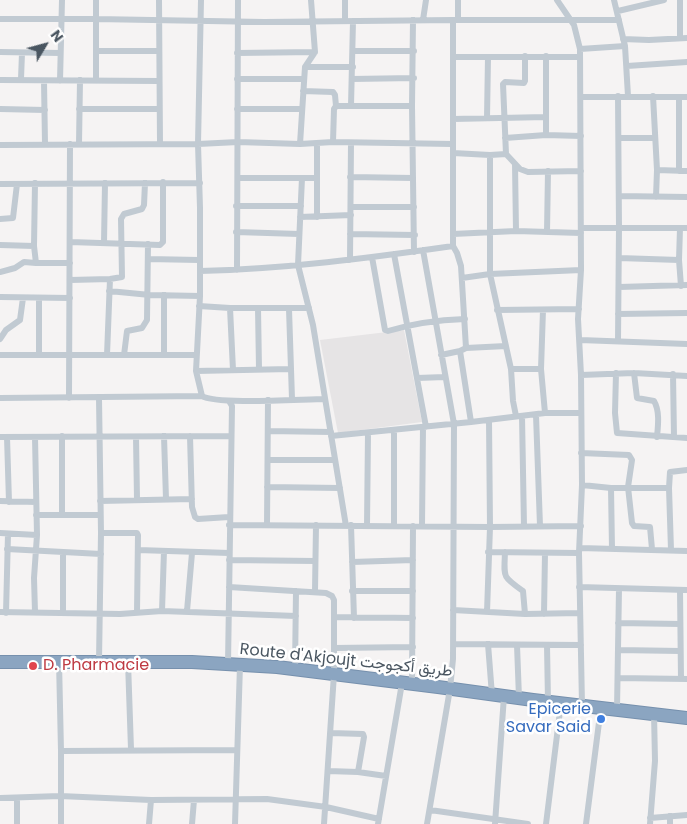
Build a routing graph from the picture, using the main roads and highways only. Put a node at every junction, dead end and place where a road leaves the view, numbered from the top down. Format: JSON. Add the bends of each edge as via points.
{"nodes":[{"id":1,"x":0,"y":662,"type":"edge"},
{"id":2,"x":687,"y":718,"type":"edge"}],
"edges":[{"from":1,"to":2,"type":"highway","name":"Route d'Akjoujt طريق أكجوجت","via":[[234,665],[334,674]]}]}
